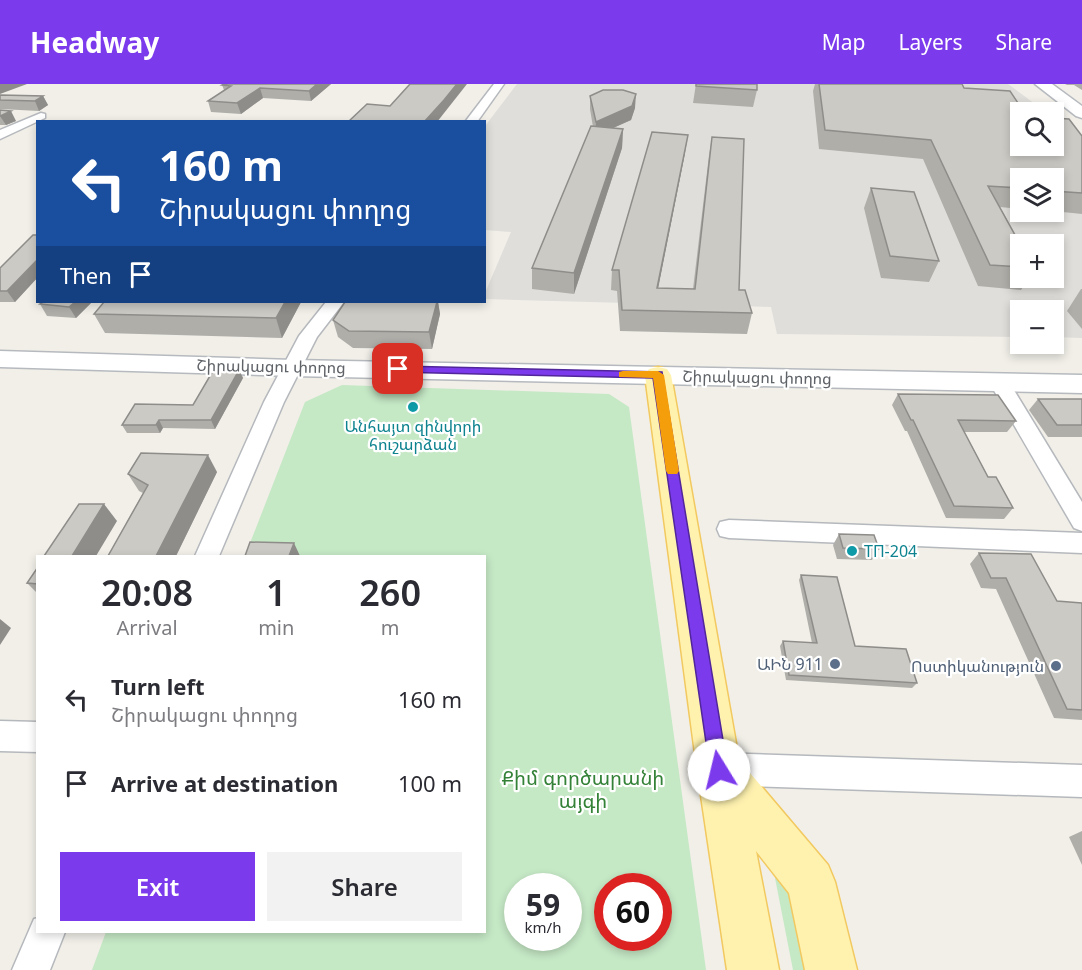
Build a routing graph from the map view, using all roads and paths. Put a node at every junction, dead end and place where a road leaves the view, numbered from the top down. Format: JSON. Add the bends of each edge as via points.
{"nodes":[{"id":1,"x":499,"y":84,"type":"edge"},
{"id":2,"x":1042,"y":84,"type":"edge"},
{"id":3,"x":1082,"y":113,"type":"edge"},
{"id":4,"x":16,"y":114,"type":"dead end"},
{"id":5,"x":472,"y":120,"type":"edge"},
{"id":6,"x":0,"y":135,"type":"edge"},
{"id":7,"x":334,"y":303,"type":"edge"},
{"id":8,"x":0,"y":359,"type":"edge"},
{"id":9,"x":293,"y":368,"type":"junction"},
{"id":10,"x":658,"y":375,"type":"junction"},
{"id":11,"x":999,"y":382,"type":"junction"},
{"id":12,"x":1082,"y":384,"type":"edge"},
{"id":13,"x":1082,"y":522,"type":"edge"},
{"id":14,"x":729,"y":529,"type":"dead end"},
{"id":15,"x":1082,"y":543,"type":"edge"},
{"id":16,"x":207,"y":555,"type":"edge"},
{"id":17,"x":0,"y":736,"type":"edge"},
{"id":18,"x":36,"y":737,"type":"edge"},
{"id":19,"x":719,"y":770,"type":"junction"},
{"id":20,"x":1082,"y":780,"type":"edge"},
{"id":21,"x":47,"y":933,"type":"edge"},
{"id":22,"x":31,"y":970,"type":"edge"},
{"id":23,"x":753,"y":970,"type":"edge"},
{"id":24,"x":831,"y":970,"type":"edge"}],
"edges":[{"from":1,"to":5,"type":"street"},
{"from":2,"to":3,"type":"street"},
{"from":4,"to":6,"type":"street","via":[[41,116]]},
{"from":7,"to":9,"type":"street","via":[[308,336]]},
{"from":8,"to":9,"type":"street","name":"Շիրակացու փողոց"},
{"from":9,"to":10,"type":"street","name":"Շիրակացու փողոց"},
{"from":9,"to":16,"type":"street","via":[[274,402]]},
{"from":10,"to":11,"type":"street","name":"Շիրակացու փողոց"},
{"from":10,"to":19,"type":"main road"},
{"from":11,"to":12,"type":"street","name":"Շիրակացու փողոց"},
{"from":11,"to":13,"type":"street"},
{"from":14,"to":15,"type":"street"},
{"from":17,"to":18,"type":"street"},
{"from":19,"to":20,"type":"street"},
{"from":19,"to":23,"type":"main road"},
{"from":19,"to":24,"type":"main road","via":[[811,882]]},
{"from":21,"to":22,"type":"street"}]}
